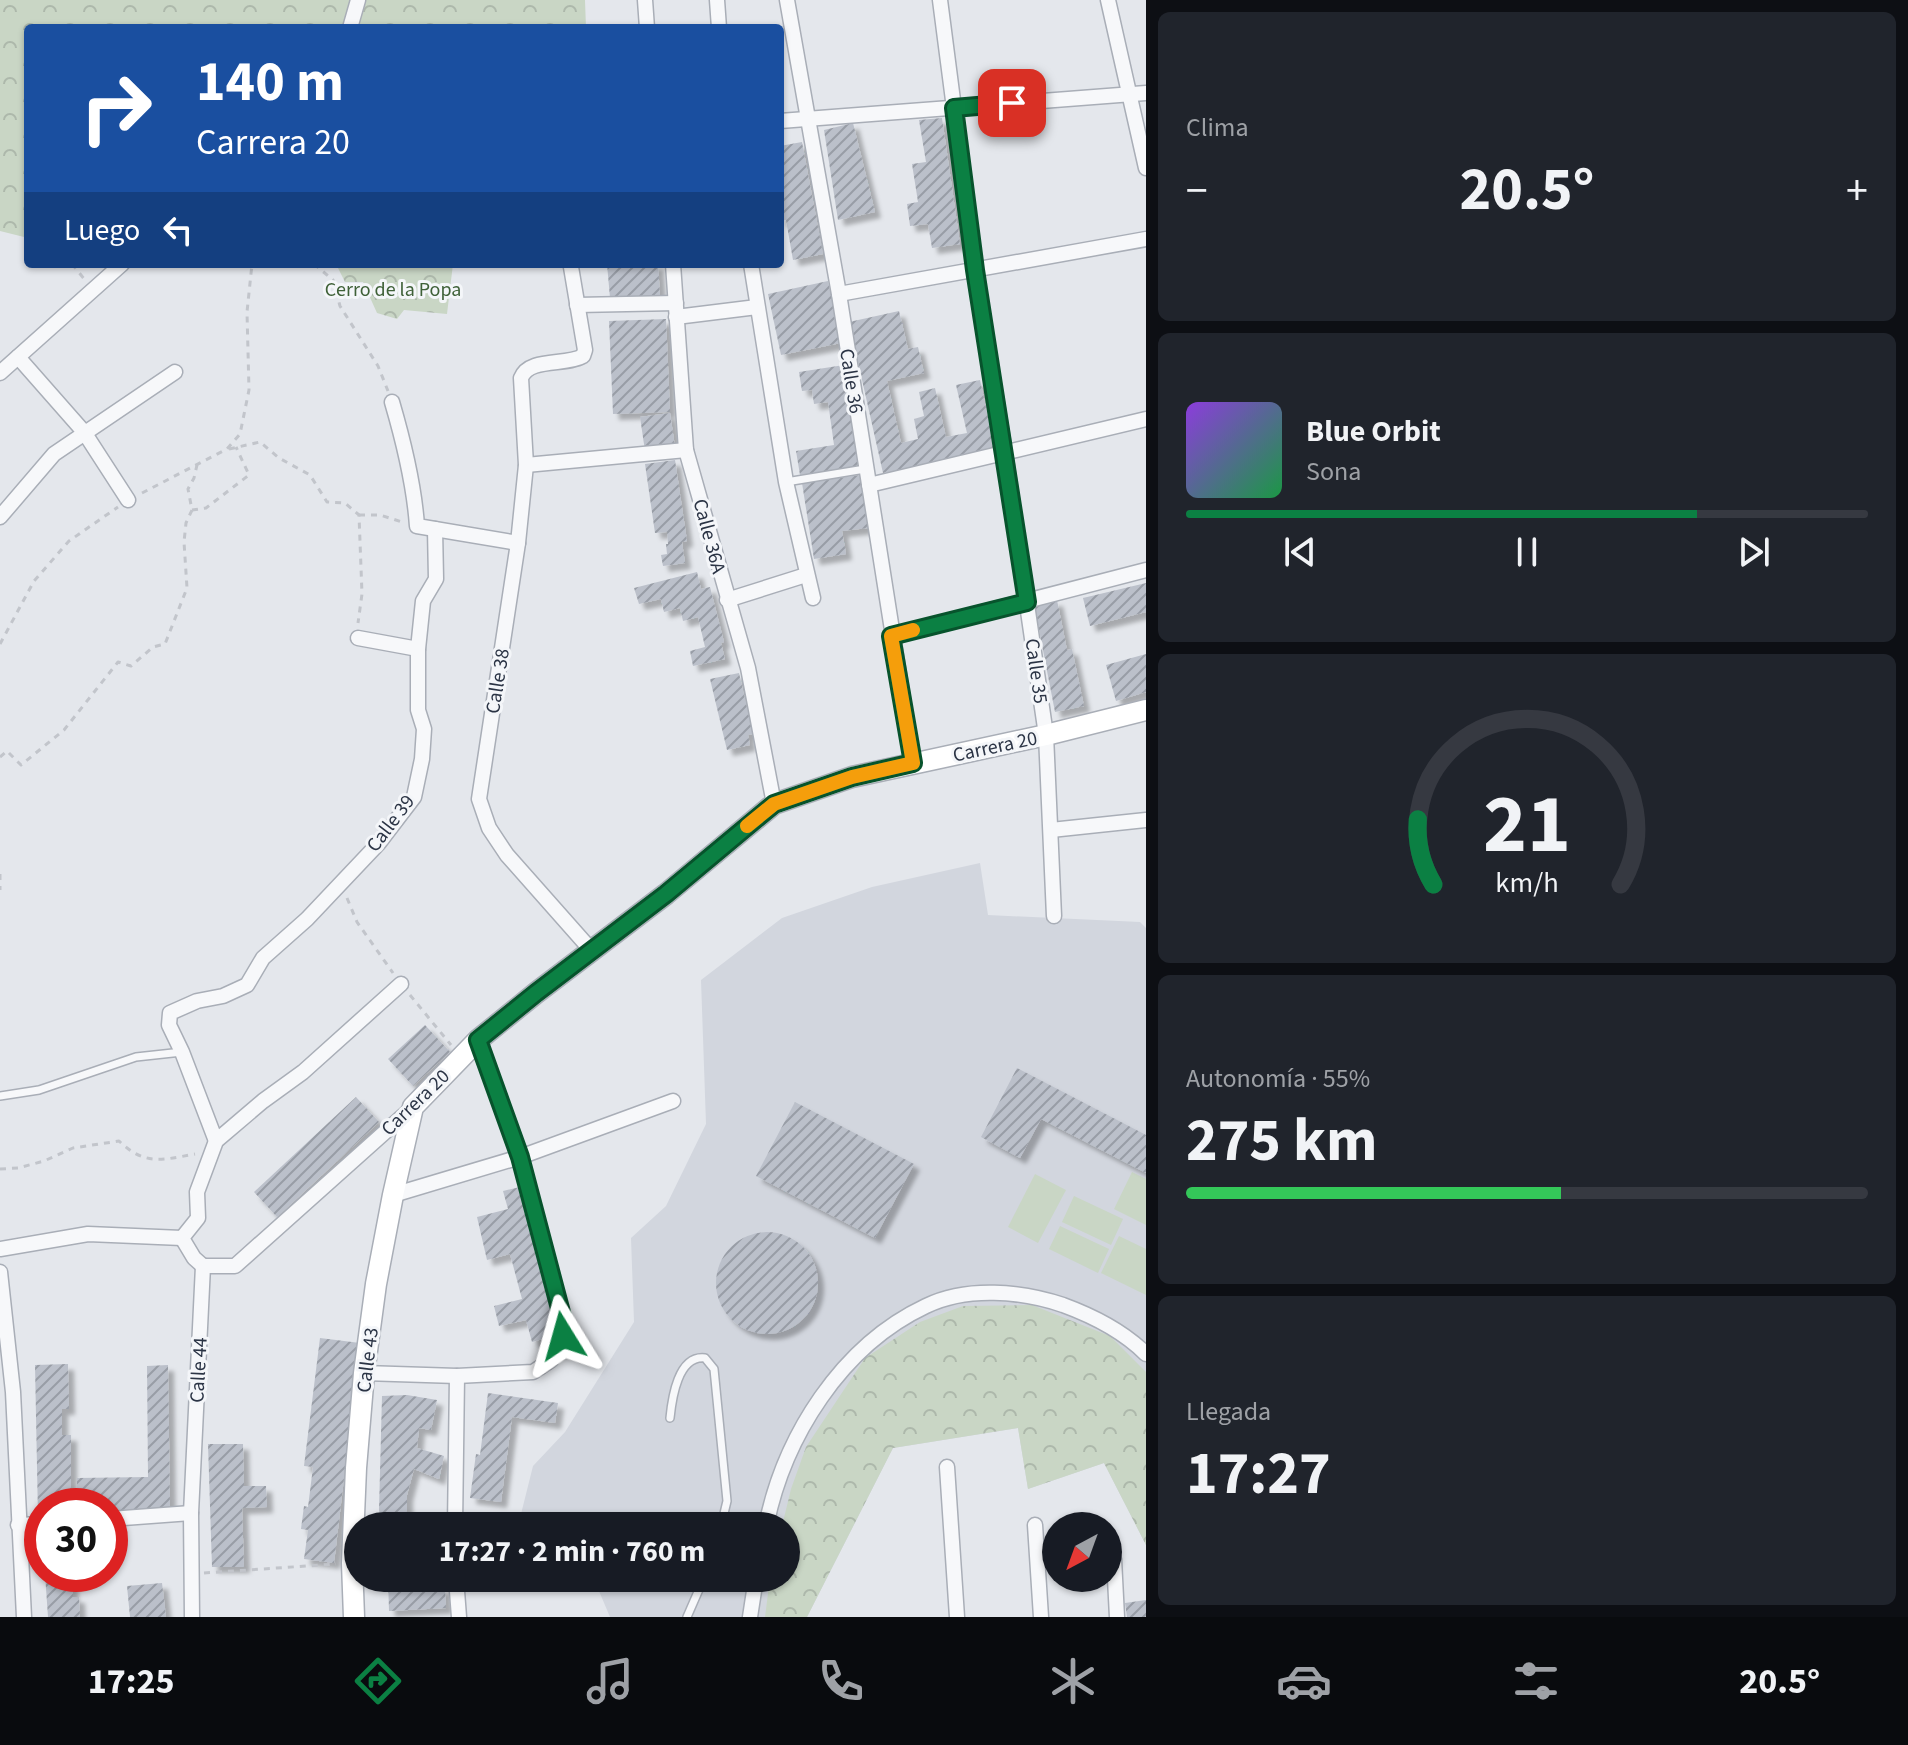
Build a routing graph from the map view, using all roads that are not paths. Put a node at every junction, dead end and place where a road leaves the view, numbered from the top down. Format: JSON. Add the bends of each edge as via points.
{"nodes":[{"id":1,"x":358,"y":0,"type":"edge"},
{"id":2,"x":645,"y":0,"type":"edge"},
{"id":3,"x":717,"y":0,"type":"edge"},
{"id":4,"x":787,"y":0,"type":"edge"},
{"id":5,"x":940,"y":0,"type":"edge"},
{"id":6,"x":1108,"y":0,"type":"edge"},
{"id":7,"x":351,"y":24,"type":"edge"},
{"id":8,"x":647,"y":24,"type":"edge"},
{"id":9,"x":719,"y":24,"type":"edge"},
{"id":10,"x":1146,"y":93,"type":"edge"},
{"id":11,"x":1128,"y":94,"type":"junction"},
{"id":12,"x":954,"y":108,"type":"junction"},
{"id":13,"x":807,"y":119,"type":"junction"},
{"id":14,"x":784,"y":121,"type":"edge"},
{"id":15,"x":1146,"y":168,"type":"edge"},
{"id":16,"x":1146,"y":239,"type":"edge"},
{"id":17,"x":117,"y":268,"type":"edge"},
{"id":18,"x":571,"y":268,"type":"edge"},
{"id":19,"x":673,"y":268,"type":"edge"},
{"id":20,"x":752,"y":268,"type":"edge"},
{"id":21,"x":975,"y":270,"type":"junction"},
{"id":22,"x":839,"y":294,"type":"junction"},
{"id":23,"x":577,"y":305,"type":"junction"},
{"id":24,"x":757,"y":307,"type":"junction"},
{"id":25,"x":676,"y":310,"type":"junction"},
{"id":26,"x":18,"y":357,"type":"junction"},
{"id":27,"x":175,"y":372,"type":"dead end"},
{"id":28,"x":0,"y":373,"type":"edge"},
{"id":29,"x":392,"y":402,"type":"road end"},
{"id":30,"x":1146,"y":419,"type":"edge"},
{"id":31,"x":84,"y":432,"type":"junction"},
{"id":32,"x":686,"y":450,"type":"junction"},
{"id":33,"x":1005,"y":453,"type":"junction"},
{"id":34,"x":526,"y":465,"type":"junction"},
{"id":35,"x":865,"y":469,"type":"junction"},
{"id":36,"x":786,"y":482,"type":"junction"},
{"id":37,"x":869,"y":485,"type":"junction"},
{"id":38,"x":128,"y":500,"type":"road end"},
{"id":39,"x":0,"y":517,"type":"edge"},
{"id":40,"x":435,"y":529,"type":"junction"},
{"id":41,"x":518,"y":543,"type":"junction"},
{"id":42,"x":1146,"y":570,"type":"edge"},
{"id":43,"x":806,"y":575,"type":"junction"},
{"id":44,"x":813,"y":598,"type":"dead end"},
{"id":45,"x":727,"y":600,"type":"junction"},
{"id":46,"x":1027,"y":602,"type":"junction"},
{"id":47,"x":891,"y":636,"type":"junction"},
{"id":48,"x":358,"y":638,"type":"road end"},
{"id":49,"x":418,"y":649,"type":"junction"},
{"id":50,"x":1146,"y":710,"type":"edge"},
{"id":51,"x":1046,"y":735,"type":"junction"},
{"id":52,"x":913,"y":763,"type":"junction"},
{"id":53,"x":774,"y":804,"type":"junction"},
{"id":54,"x":1146,"y":820,"type":"edge"},
{"id":55,"x":1051,"y":830,"type":"junction"},
{"id":56,"x":1054,"y":916,"type":"dead end"},
{"id":57,"x":592,"y":951,"type":"junction"},
{"id":58,"x":401,"y":984,"type":"dead end"},
{"id":59,"x":478,"y":1040,"type":"junction"},
{"id":60,"x":182,"y":1052,"type":"junction"},
{"id":61,"x":0,"y":1096,"type":"edge"},
{"id":62,"x":673,"y":1101,"type":"dead end"},
{"id":63,"x":413,"y":1107,"type":"junction"},
{"id":64,"x":213,"y":1146,"type":"junction"},
{"id":65,"x":520,"y":1157,"type":"junction"},
{"id":66,"x":393,"y":1195,"type":"junction"},
{"id":67,"x":182,"y":1238,"type":"junction"},
{"id":68,"x":0,"y":1249,"type":"edge"},
{"id":69,"x":203,"y":1266,"type":"junction"},
{"id":70,"x":0,"y":1272,"type":"edge"},
{"id":71,"x":1146,"y":1354,"type":"edge"},
{"id":72,"x":364,"y":1373,"type":"junction"},
{"id":73,"x":457,"y":1376,"type":"junction"},
{"id":74,"x":7,"y":1392,"type":"edge"},
{"id":75,"x":670,"y":1418,"type":"dead end"},
{"id":76,"x":947,"y":1467,"type":"dead end"},
{"id":77,"x":455,"y":1512,"type":"edge"},
{"id":78,"x":724,"y":1512,"type":"edge"},
{"id":79,"x":770,"y":1512,"type":"edge"},
{"id":80,"x":191,"y":1513,"type":"junction"},
{"id":81,"x":128,"y":1518,"type":"edge"},
{"id":82,"x":18,"y":1525,"type":"junction"},
{"id":83,"x":24,"y":1525,"type":"edge"},
{"id":84,"x":1035,"y":1525,"type":"dead end"},
{"id":85,"x":457,"y":1592,"type":"edge"},
{"id":86,"x":698,"y":1592,"type":"edge"},
{"id":87,"x":754,"y":1592,"type":"edge"},
{"id":88,"x":1116,"y":1592,"type":"edge"},
{"id":89,"x":24,"y":1617,"type":"edge"},
{"id":90,"x":192,"y":1617,"type":"edge"},
{"id":91,"x":354,"y":1617,"type":"edge"},
{"id":92,"x":459,"y":1617,"type":"edge"},
{"id":93,"x":687,"y":1617,"type":"edge"},
{"id":94,"x":750,"y":1617,"type":"edge"},
{"id":95,"x":957,"y":1617,"type":"edge"},
{"id":96,"x":1041,"y":1617,"type":"edge"},
{"id":97,"x":1117,"y":1617,"type":"edge"}],
"edges":[{"from":1,"to":7,"type":"street"},
{"from":2,"to":8,"type":"street"},
{"from":3,"to":9,"type":"street"},
{"from":4,"to":13,"type":"street","name":"Calle 36"},
{"from":5,"to":12,"type":"street","name":"Calle 35"},
{"from":6,"to":11,"type":"street"},
{"from":10,"to":11,"type":"street"},
{"from":11,"to":12,"type":"street"},
{"from":11,"to":15,"type":"street"},
{"from":12,"to":13,"type":"street"},
{"from":12,"to":21,"type":"street","name":"Calle 35"},
{"from":13,"to":14,"type":"street"},
{"from":13,"to":22,"type":"street","name":"Calle 36"},
{"from":16,"to":21,"type":"street"},
{"from":17,"to":26,"type":"street"},
{"from":18,"to":23,"type":"street"},
{"from":19,"to":25,"type":"street","name":"Calle 36A"},
{"from":20,"to":24,"type":"street"},
{"from":21,"to":22,"type":"street"},
{"from":21,"to":33,"type":"street","name":"Calle 35"},
{"from":22,"to":35,"type":"street","name":"Calle 36"},
{"from":23,"to":25,"type":"street"},
{"from":23,"to":34,"type":"street","name":"Calle 38","via":[[583,356],[523,372]]},
{"from":24,"to":25,"type":"street"},
{"from":24,"to":36,"type":"street"},
{"from":25,"to":32,"type":"street","name":"Calle 36A"},
{"from":26,"to":28,"type":"street"},
{"from":26,"to":31,"type":"street"},
{"from":27,"to":31,"type":"street"},
{"from":29,"to":40,"type":"street","via":[[417,526]]},
{"from":30,"to":33,"type":"street"},
{"from":31,"to":38,"type":"street"},
{"from":31,"to":39,"type":"street","via":[[54,454]]},
{"from":32,"to":34,"type":"street"},
{"from":32,"to":45,"type":"street","name":"Calle 36A"},
{"from":33,"to":37,"type":"street"},
{"from":33,"to":46,"type":"street","name":"Calle 35"},
{"from":34,"to":41,"type":"street","name":"Calle 38"},
{"from":35,"to":36,"type":"lane"},
{"from":35,"to":37,"type":"street","name":"Calle 36"},
{"from":36,"to":43,"type":"street"},
{"from":37,"to":47,"type":"street","name":"Calle 36"},
{"from":40,"to":41,"type":"street"},
{"from":40,"to":49,"type":"street","via":[[436,579],[423,601]]},
{"from":41,"to":57,"type":"street","name":"Calle 38","via":[[479,799],[489,828],[507,855]]},
{"from":42,"to":46,"type":"street"},
{"from":43,"to":44,"type":"street"},
{"from":43,"to":45,"type":"street"},
{"from":45,"to":53,"type":"street","name":"Calle 36A","via":[[748,668]]},
{"from":46,"to":47,"type":"street"},
{"from":46,"to":51,"type":"street","name":"Calle 35"},
{"from":47,"to":52,"type":"street","name":"Calle 36"},
{"from":48,"to":49,"type":"street"},
{"from":49,"to":60,"type":"street","name":"Calle 39","via":[[418,710],[424,729],[414,797],[378,844],[263,958],[247,985],[170,1013],[169,1025]]},
{"from":50,"to":51,"type":"street","name":"Carrera 20"},
{"from":51,"to":52,"type":"street","name":"Carrera 20"},
{"from":51,"to":55,"type":"street","name":"Calle 35"},
{"from":52,"to":53,"type":"street","name":"Carrera 20"},
{"from":53,"to":57,"type":"street","name":"Carrera 20"},
{"from":54,"to":55,"type":"street"},
{"from":55,"to":56,"type":"street","name":"Calle 35"},
{"from":57,"to":59,"type":"street","name":"Carrera 20"},
{"from":58,"to":64,"type":"street"},
{"from":59,"to":63,"type":"street","name":"Carrera 20"},
{"from":59,"to":65,"type":"street"},
{"from":60,"to":61,"type":"lane","via":[[136,1057],[39,1090]]},
{"from":60,"to":64,"type":"street","name":"Calle 39"},
{"from":62,"to":65,"type":"street"},
{"from":63,"to":66,"type":"street","name":"Calle 43"},
{"from":63,"to":69,"type":"street","name":"Carrera 20","via":[[235,1266]]},
{"from":64,"to":67,"type":"street","via":[[197,1192],[198,1218]]},
{"from":65,"to":66,"type":"street"},
{"from":65,"to":73,"type":"street","via":[[563,1336],[551,1360],[533,1372]]},
{"from":66,"to":72,"type":"street","name":"Calle 43"},
{"from":67,"to":68,"type":"street","via":[[88,1234]]},
{"from":67,"to":69,"type":"street"},
{"from":69,"to":80,"type":"street","name":"Calle 44"},
{"from":70,"to":74,"type":"street"},
{"from":71,"to":79,"type":"street","via":[[1086,1313],[1046,1300],[996,1292],[928,1305],[896,1323],[828,1388],[792,1446]]},
{"from":72,"to":73,"type":"street"},
{"from":72,"to":91,"type":"street","name":"Calle 43","via":[[352,1563]]},
{"from":73,"to":77,"type":"street"},
{"from":74,"to":82,"type":"street"},
{"from":75,"to":78,"type":"lane","via":[[677,1380],[690,1361],[705,1358],[714,1369]]},
{"from":76,"to":95,"type":"street"},
{"from":80,"to":81,"type":"street"},
{"from":80,"to":90,"type":"street","name":"Calle 44"},
{"from":82,"to":83,"type":"street"},
{"from":82,"to":89,"type":"street"},
{"from":84,"to":96,"type":"street"},
{"from":85,"to":92,"type":"street"},
{"from":86,"to":93,"type":"lane"},
{"from":87,"to":94,"type":"street"},
{"from":88,"to":97,"type":"street"}]}
